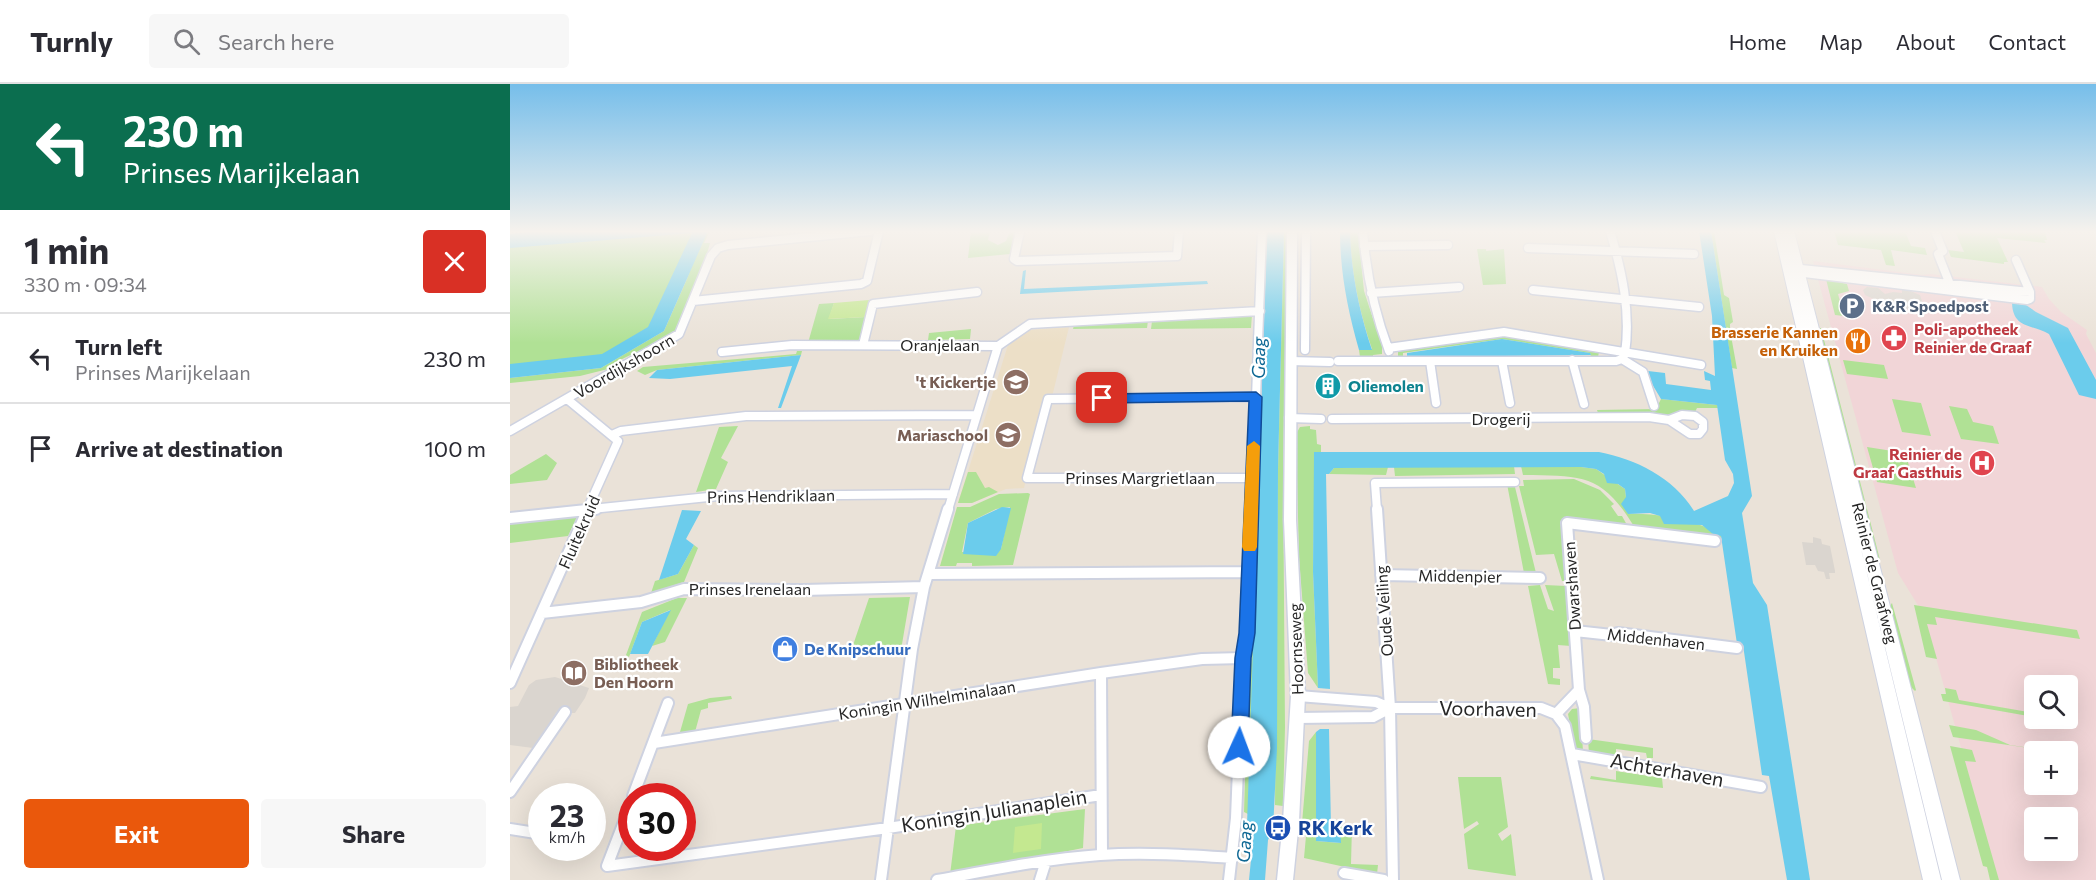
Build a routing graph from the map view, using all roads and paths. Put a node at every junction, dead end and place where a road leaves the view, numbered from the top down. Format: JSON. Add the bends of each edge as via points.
{"nodes":[{"id":1,"x":706,"y":268,"type":"edge"},
{"id":2,"x":870,"y":268,"type":"edge"},
{"id":3,"x":1261,"y":268,"type":"edge"},
{"id":4,"x":1291,"y":268,"type":"edge"},
{"id":5,"x":1306,"y":268,"type":"edge"},
{"id":6,"x":1367,"y":268,"type":"edge"},
{"id":7,"x":1619,"y":268,"type":"edge"},
{"id":8,"x":1943,"y":268,"type":"edge"},
{"id":9,"x":2020,"y":268,"type":"edge"},
{"id":10,"x":1795,"y":270,"type":"junction"},
{"id":11,"x":1459,"y":288,"type":"dead end"},
{"id":12,"x":1951,"y":288,"type":"junction"},
{"id":13,"x":1533,"y":290,"type":"dead end"},
{"id":14,"x":977,"y":292,"type":"dead end"},
{"id":15,"x":1371,"y":293,"type":"junction"},
{"id":16,"x":1625,"y":299,"type":"junction"},
{"id":17,"x":1291,"y":300,"type":"junction"},
{"id":18,"x":1306,"y":300,"type":"junction"},
{"id":19,"x":693,"y":301,"type":"junction"},
{"id":20,"x":1699,"y":307,"type":"dead end"},
{"id":21,"x":1260,"y":311,"type":"junction"},
{"id":22,"x":863,"y":345,"type":"junction"},
{"id":23,"x":998,"y":346,"type":"junction"},
{"id":24,"x":1388,"y":348,"type":"junction"},
{"id":25,"x":1305,"y":350,"type":"dead end"},
{"id":26,"x":722,"y":352,"type":"dead end"},
{"id":27,"x":1623,"y":357,"type":"junction"},
{"id":28,"x":1572,"y":360,"type":"junction"},
{"id":29,"x":1290,"y":361,"type":"junction"},
{"id":30,"x":1502,"y":361,"type":"junction"},
{"id":31,"x":1391,"y":362,"type":"junction"},
{"id":32,"x":1430,"y":362,"type":"junction"},
{"id":33,"x":1701,"y":365,"type":"dead end"},
{"id":34,"x":1256,"y":397,"type":"junction"},
{"id":35,"x":567,"y":399,"type":"junction"},
{"id":36,"x":1510,"y":403,"type":"dead end"},
{"id":37,"x":1436,"y":404,"type":"dead end"},
{"id":38,"x":1584,"y":404,"type":"dead end"},
{"id":39,"x":1654,"y":406,"type":"dead end"},
{"id":40,"x":975,"y":415,"type":"junction"},
{"id":41,"x":1289,"y":418,"type":"junction"},
{"id":42,"x":1321,"y":419,"type":"dead end"},
{"id":43,"x":1332,"y":419,"type":"dead end"},
{"id":44,"x":1669,"y":420,"type":"dead end"},
{"id":45,"x":510,"y":431,"type":"edge"},
{"id":46,"x":612,"y":435,"type":"junction"},
{"id":47,"x":1252,"y":477,"type":"junction"},
{"id":48,"x":1515,"y":482,"type":"dead end"},
{"id":49,"x":953,"y":494,"type":"junction"},
{"id":50,"x":590,"y":509,"type":"junction"},
{"id":51,"x":510,"y":518,"type":"edge"},
{"id":52,"x":1715,"y":541,"type":"dead end"},
{"id":53,"x":1249,"y":572,"type":"junction"},
{"id":54,"x":928,"y":574,"type":"junction"},
{"id":55,"x":1381,"y":575,"type":"junction"},
{"id":56,"x":1540,"y":578,"type":"dead end"},
{"id":57,"x":924,"y":587,"type":"junction"},
{"id":58,"x":542,"y":613,"type":"junction"},
{"id":59,"x":1575,"y":630,"type":"junction"},
{"id":60,"x":1737,"y":648,"type":"dead end"},
{"id":61,"x":1243,"y":658,"type":"junction"},
{"id":62,"x":1101,"y":673,"type":"junction"},
{"id":63,"x":510,"y":683,"type":"edge"},
{"id":64,"x":1579,"y":690,"type":"junction"},
{"id":65,"x":1298,"y":696,"type":"junction"},
{"id":66,"x":668,"y":703,"type":"dead end"},
{"id":67,"x":906,"y":704,"type":"junction"},
{"id":68,"x":1390,"y":708,"type":"junction"},
{"id":69,"x":565,"y":712,"type":"dead end"},
{"id":70,"x":1556,"y":714,"type":"junction"},
{"id":71,"x":1297,"y":718,"type":"junction"},
{"id":72,"x":1586,"y":738,"type":"dead end"},
{"id":73,"x":654,"y":743,"type":"junction"},
{"id":74,"x":1572,"y":754,"type":"junction"},
{"id":75,"x":638,"y":783,"type":"edge"},
{"id":76,"x":1761,"y":787,"type":"dead end"},
{"id":77,"x":510,"y":792,"type":"edge"},
{"id":78,"x":1101,"y":795,"type":"junction"},
{"id":79,"x":888,"y":828,"type":"junction"},
{"id":80,"x":510,"y":829,"type":"edge"},
{"id":81,"x":528,"y":832,"type":"edge"},
{"id":82,"x":618,"y":837,"type":"edge"},
{"id":83,"x":696,"y":854,"type":"edge"},
{"id":84,"x":1102,"y":855,"type":"junction"},
{"id":85,"x":1233,"y":858,"type":"junction"},
{"id":86,"x":644,"y":861,"type":"edge"},
{"id":87,"x":1046,"y":861,"type":"junction"},
{"id":88,"x":1344,"y":873,"type":"dead end"},
{"id":89,"x":881,"y":880,"type":"edge"},
{"id":90,"x":937,"y":880,"type":"edge"},
{"id":91,"x":1040,"y":880,"type":"edge"},
{"id":92,"x":1229,"y":880,"type":"edge"},
{"id":93,"x":1285,"y":880,"type":"edge"},
{"id":94,"x":1384,"y":880,"type":"edge"},
{"id":95,"x":1393,"y":880,"type":"edge"},
{"id":96,"x":1598,"y":880,"type":"edge"},
{"id":97,"x":1932,"y":880,"type":"edge"},
{"id":98,"x":1951,"y":880,"type":"edge"}],
"edges":[{"from":1,"to":19,"type":"street","name":"Voordijkshoorn"},
{"from":2,"to":19,"type":"street","via":[[867,281],[861,284]]},
{"from":3,"to":21,"type":"street"},
{"from":4,"to":17,"type":"street","name":"Hoornseweg"},
{"from":5,"to":18,"type":"street"},
{"from":6,"to":15,"type":"street"},
{"from":7,"to":16,"type":"street"},
{"from":8,"to":12,"type":"street"},
{"from":9,"to":12,"type":"street","via":[[2030,299]]},
{"from":10,"to":12,"type":"street"},
{"from":10,"to":97,"type":"main road","name":"Reinier de Graafweg"},
{"from":10,"to":98,"type":"main road","name":"Reinier de Graafweg"},
{"from":11,"to":15,"type":"street"},
{"from":13,"to":16,"type":"street"},
{"from":14,"to":22,"type":"street","via":[[873,304]]},
{"from":15,"to":24,"type":"street"},
{"from":16,"to":20,"type":"street"},
{"from":16,"to":27,"type":"street","via":[[1627,343]]},
{"from":17,"to":18,"type":"street"},
{"from":17,"to":29,"type":"street","name":"Hoornseweg"},
{"from":18,"to":25,"type":"street"},
{"from":19,"to":35,"type":"street","name":"Voordijkshoorn","via":[[679,334]]},
{"from":21,"to":23,"type":"street","name":"Oranjelaan","via":[[1030,324]]},
{"from":21,"to":34,"type":"street"},
{"from":22,"to":23,"type":"street","name":"Oranjelaan"},
{"from":22,"to":26,"type":"street","name":"Oranjelaan","via":[[792,345]]},
{"from":23,"to":40,"type":"street"},
{"from":24,"to":27,"type":"street","via":[[1504,332]]},
{"from":24,"to":31,"type":"street"},
{"from":27,"to":28,"type":"street"},
{"from":27,"to":33,"type":"street"},
{"from":27,"to":39,"type":"street","via":[[1643,372]]},
{"from":28,"to":30,"type":"street"},
{"from":28,"to":38,"type":"street"},
{"from":29,"to":31,"type":"street"},
{"from":29,"to":41,"type":"street","name":"Hoornseweg"},
{"from":30,"to":32,"type":"street"},
{"from":30,"to":36,"type":"street"},
{"from":31,"to":32,"type":"street"},
{"from":32,"to":37,"type":"street"},
{"from":34,"to":47,"type":"street"},
{"from":34,"to":47,"type":"street","name":"Prinses Margrietlaan","via":[[1048,399],[1027,478]]},
{"from":35,"to":45,"type":"street","name":"Voordijkshoorn"},
{"from":35,"to":46,"type":"street"},
{"from":40,"to":46,"type":"street","via":[[746,416]]},
{"from":40,"to":49,"type":"street"},
{"from":41,"to":42,"type":"street"},
{"from":41,"to":65,"type":"street","name":"Hoornseweg"},
{"from":43,"to":44,"type":"street","name":"Drogerij"},
{"from":46,"to":50,"type":"street","name":"Fluitekruid","via":[[618,441]]},
{"from":47,"to":53,"type":"street"},
{"from":48,"to":55,"type":"street","name":"Oude Veiling","via":[[1375,483]]},
{"from":49,"to":50,"type":"street","name":"Prins Hendriklaan","via":[[718,496]]},
{"from":49,"to":54,"type":"street"},
{"from":50,"to":51,"type":"street","name":"Prins Hendriklaan"},
{"from":50,"to":58,"type":"street","name":"Fluitekruid"},
{"from":52,"to":59,"type":"street","name":"Dwarshaven","via":[[1567,523]]},
{"from":53,"to":54,"type":"street"},
{"from":53,"to":61,"type":"street"},
{"from":54,"to":57,"type":"street"},
{"from":55,"to":56,"type":"street","name":"Middenpier"},
{"from":55,"to":68,"type":"street","name":"Oude Veiling"},
{"from":57,"to":58,"type":"street","name":"Prinses Irenelaan","via":[[684,589],[641,602]]},
{"from":57,"to":67,"type":"street"},
{"from":58,"to":63,"type":"street","name":"Fluitekruid"},
{"from":59,"to":60,"type":"street","name":"Middenhaven"},
{"from":59,"to":64,"type":"street","name":"Dwarshaven"},
{"from":61,"to":62,"type":"street","name":"Koningin Wilhelminalaan","via":[[1202,659]]},
{"from":61,"to":85,"type":"street"},
{"from":62,"to":67,"type":"street","name":"Koningin Wilhelminalaan"},
{"from":62,"to":78,"type":"street"},
{"from":64,"to":70,"type":"street"},
{"from":64,"to":72,"type":"street","name":"Dwarshaven"},
{"from":65,"to":68,"type":"street","name":"Voorhaven","via":[[1376,702]]},
{"from":65,"to":71,"type":"street","name":"Hoornseweg"},
{"from":66,"to":73,"type":"street"},
{"from":67,"to":73,"type":"street","name":"Koningin Wilhelminalaan"},
{"from":67,"to":79,"type":"street"},
{"from":68,"to":70,"type":"street","name":"Voorhaven","via":[[1541,708]]},
{"from":68,"to":71,"type":"street","name":"Voorhaven","via":[[1373,717]]},
{"from":68,"to":95,"type":"street","name":"Oude Veiling"},
{"from":69,"to":77,"type":"street"},
{"from":70,"to":74,"type":"street","name":"Voorhaven","via":[[1565,726]]},
{"from":71,"to":93,"type":"street","name":"Hoornseweg"},
{"from":73,"to":75,"type":"street"},
{"from":74,"to":76,"type":"street","name":"Achterhaven"},
{"from":74,"to":96,"type":"street","name":"Voorhaven"},
{"from":78,"to":79,"type":"street","name":"Koningin Julianaplein"},
{"from":78,"to":84,"type":"street"},
{"from":79,"to":83,"type":"street","name":"Koningin Julianaplein"},
{"from":79,"to":89,"type":"street"},
{"from":80,"to":81,"type":"street"},
{"from":82,"to":86,"type":"street","name":"Koningin Julianaplein","via":[[607,866]]},
{"from":84,"to":85,"type":"street"},
{"from":84,"to":87,"type":"street"},
{"from":85,"to":92,"type":"street"},
{"from":87,"to":90,"type":"street"},
{"from":87,"to":91,"type":"street"},
{"from":88,"to":94,"type":"street"}]}
